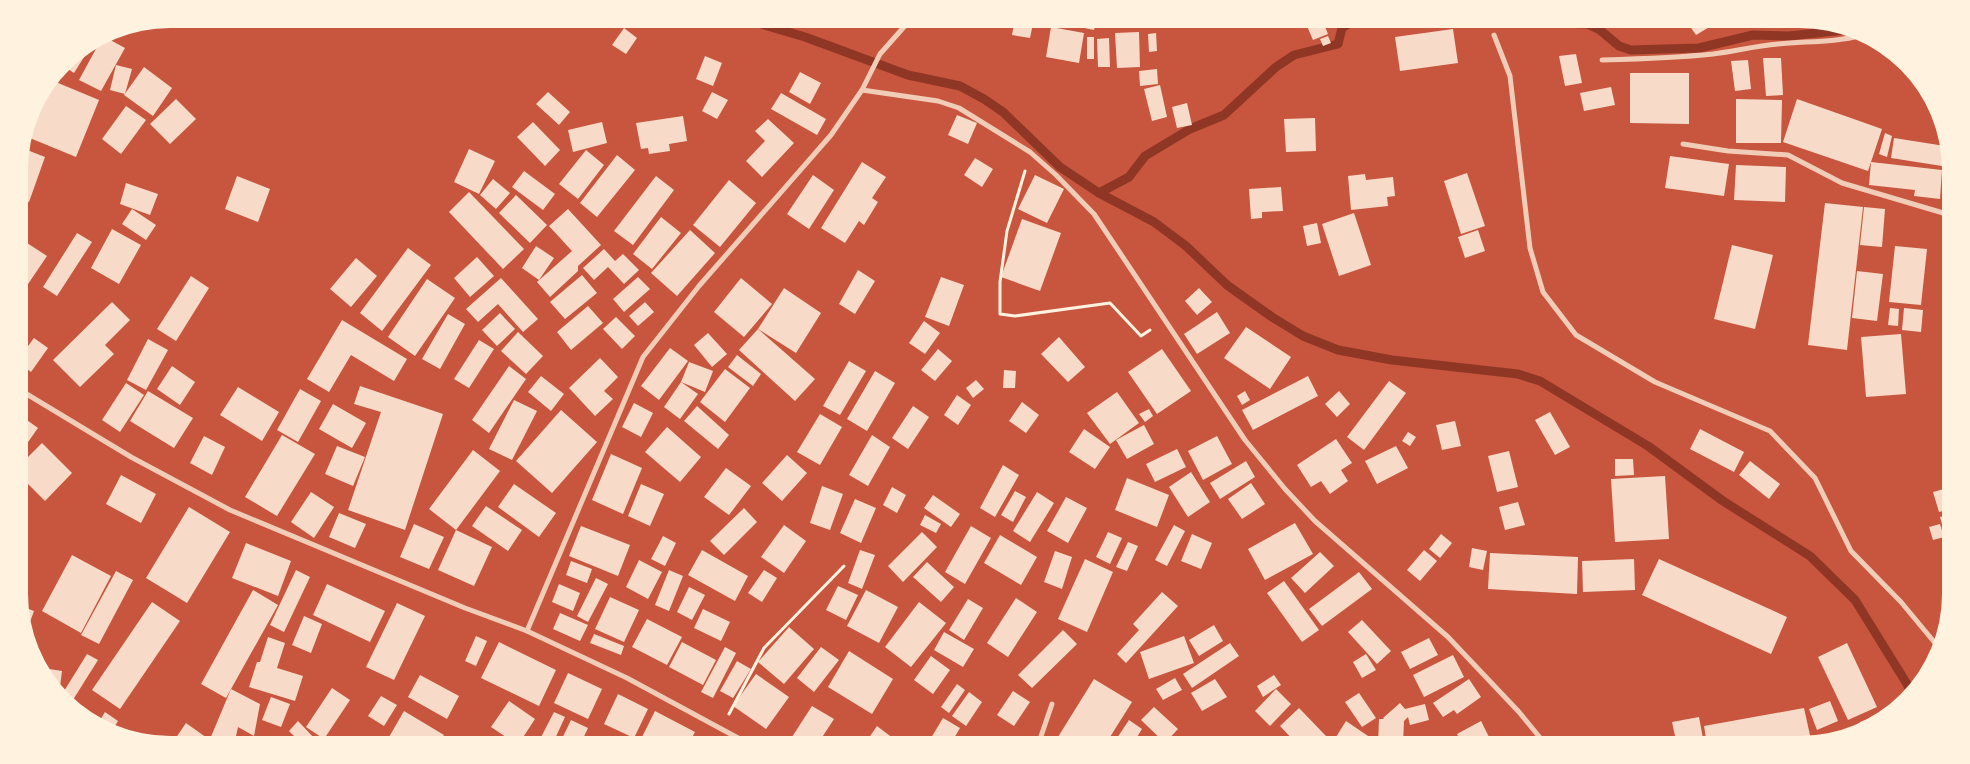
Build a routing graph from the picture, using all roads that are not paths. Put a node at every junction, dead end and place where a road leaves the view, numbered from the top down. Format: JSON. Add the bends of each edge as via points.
{"nodes":[{"id":1,"x":904,"y":27,"type":"edge"},
{"id":2,"x":1494,"y":35,"type":"dead end"},
{"id":3,"x":1853,"y":38,"type":"edge"},
{"id":4,"x":1602,"y":60,"type":"dead end"},
{"id":5,"x":862,"y":90,"type":"junction"},
{"id":6,"x":1683,"y":144,"type":"dead end"},
{"id":7,"x":1942,"y":213,"type":"edge"},
{"id":8,"x":27,"y":395,"type":"edge"},
{"id":9,"x":527,"y":631,"type":"junction"},
{"id":10,"x":1934,"y":642,"type":"edge"},
{"id":11,"x":1052,"y":704,"type":"dead end"},
{"id":12,"x":733,"y":736,"type":"edge"},
{"id":13,"x":1041,"y":736,"type":"edge"},
{"id":14,"x":1539,"y":736,"type":"edge"}],
"edges":[{"from":1,"to":5,"type":"street","via":[[880,54]]},
{"from":2,"to":10,"type":"street","via":[[1510,76],[1530,248],[1543,292],[1576,335],[1655,382],[1770,431],[1815,478],[1851,551]]},
{"from":3,"to":4,"type":"street","via":[[1713,54]]},
{"from":5,"to":9,"type":"street","via":[[831,135],[699,286],[643,357]]},
{"from":5,"to":14,"type":"street","via":[[938,101],[959,108],[1030,152],[1056,175],[1094,214],[1245,440],[1285,489],[1315,521],[1448,636]]},
{"from":6,"to":7,"type":"street","via":[[1788,155],[1842,183]]},
{"from":8,"to":9,"type":"street","via":[[130,457],[230,510],[438,598]]},
{"from":9,"to":12,"type":"street","via":[[627,678]]},
{"from":11,"to":13,"type":"street"}]}
